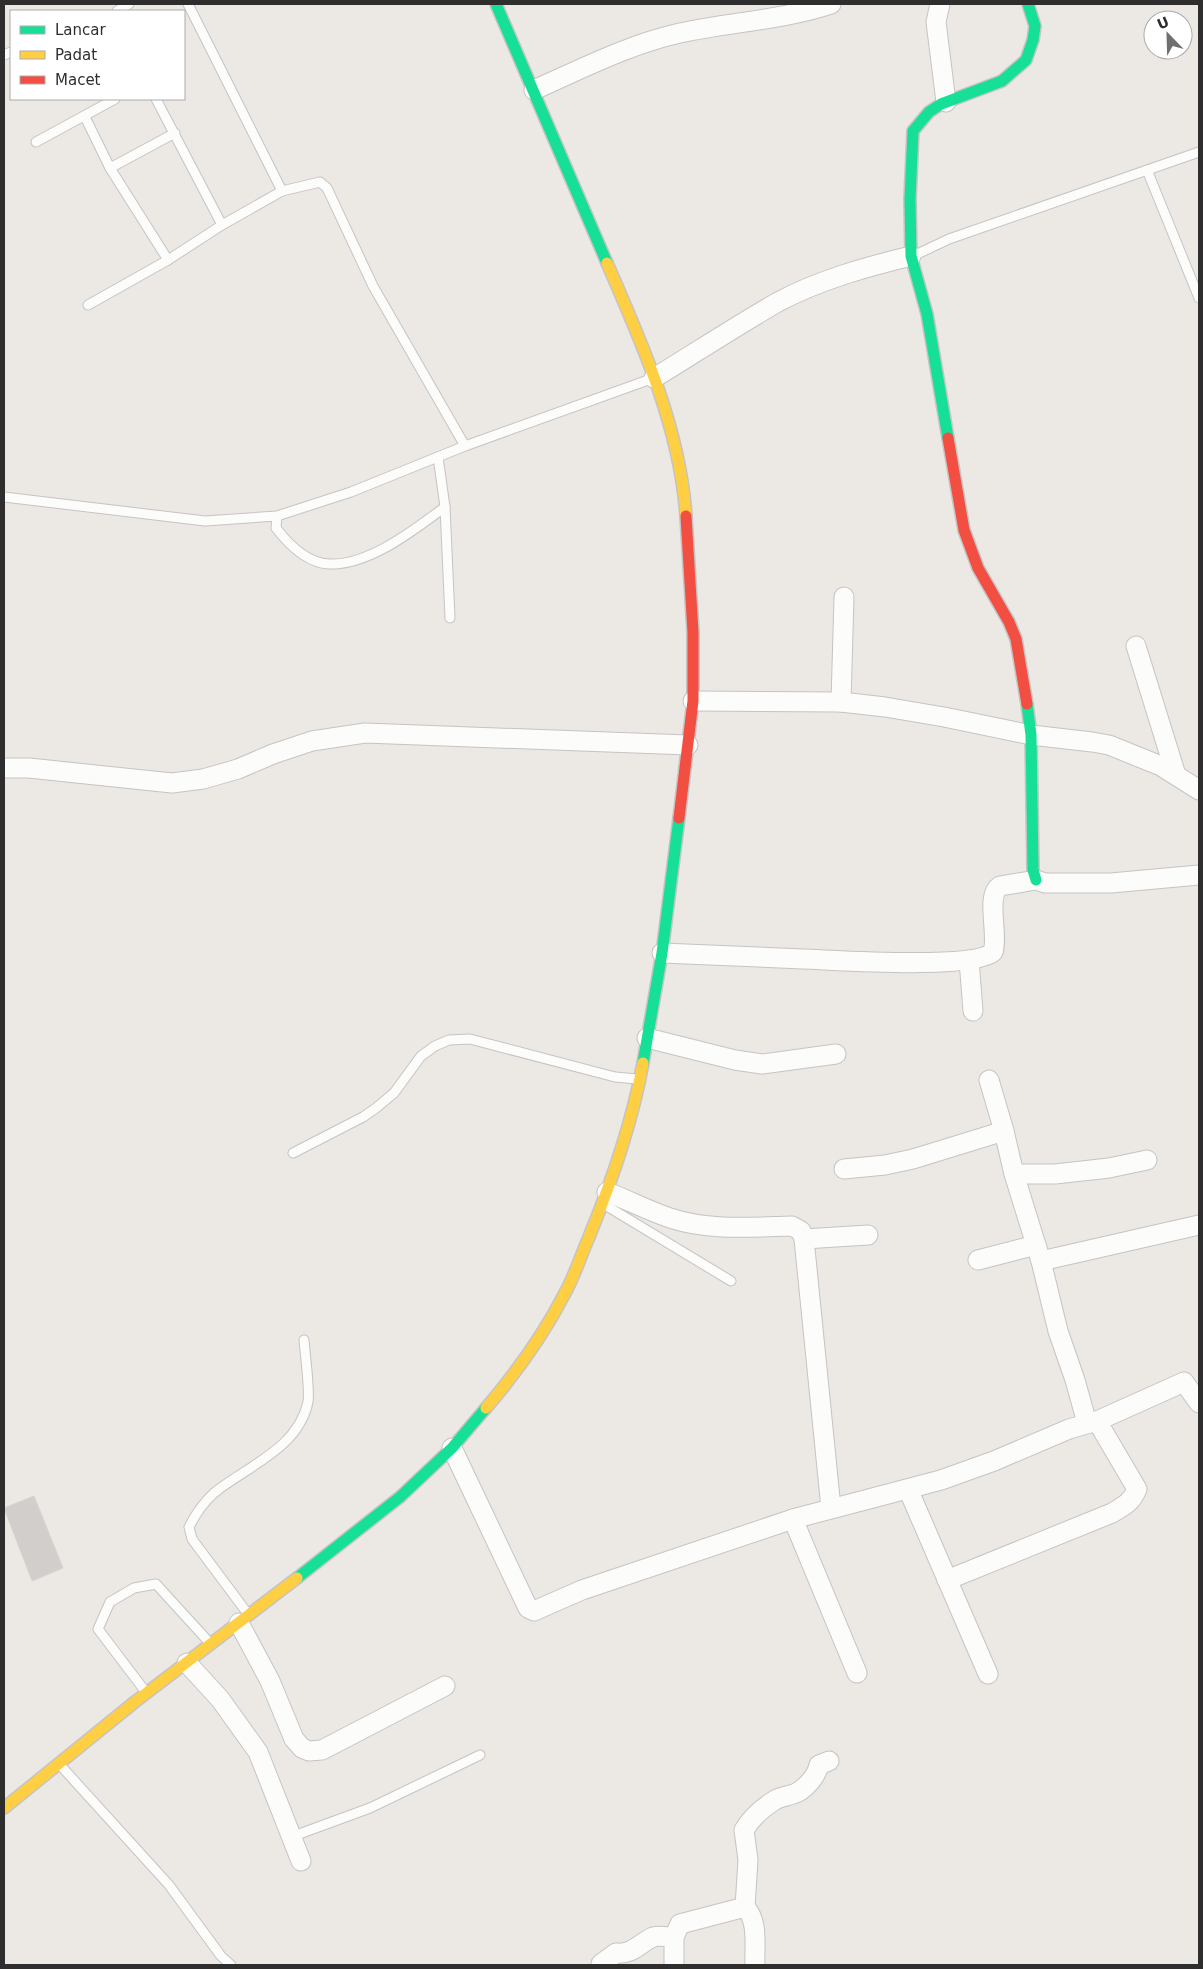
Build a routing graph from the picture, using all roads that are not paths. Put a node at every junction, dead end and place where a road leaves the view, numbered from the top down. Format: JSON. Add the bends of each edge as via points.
{"nodes":[{"id":1,"x":188,"y":4,"type":"edge"},
{"id":2,"x":496,"y":4,"type":"edge"},
{"id":3,"x":831,"y":4,"type":"edge"},
{"id":4,"x":940,"y":4,"type":"edge"},
{"id":5,"x":1028,"y":4,"type":"edge"},
{"id":6,"x":534,"y":90,"type":"junction"},
{"id":7,"x":113,"y":100,"type":"edge"},
{"id":8,"x":157,"y":100,"type":"edge"},
{"id":9,"x":946,"y":102,"type":"junction"},
{"id":10,"x":85,"y":116,"type":"junction"},
{"id":11,"x":175,"y":133,"type":"junction"},
{"id":12,"x":36,"y":142,"type":"dead end"},
{"id":13,"x":1199,"y":152,"type":"edge"},
{"id":14,"x":110,"y":168,"type":"junction"},
{"id":15,"x":1147,"y":170,"type":"junction"},
{"id":16,"x":282,"y":191,"type":"junction"},
{"id":17,"x":222,"y":225,"type":"junction"},
{"id":18,"x":911,"y":256,"type":"junction"},
{"id":19,"x":168,"y":260,"type":"junction"},
{"id":20,"x":1199,"y":298,"type":"edge"},
{"id":21,"x":88,"y":305,"type":"dead end"},
{"id":22,"x":654,"y":378,"type":"junction"},
{"id":23,"x":465,"y":446,"type":"junction"},
{"id":24,"x":438,"y":457,"type":"junction"},
{"id":25,"x":4,"y":497,"type":"edge"},
{"id":26,"x":445,"y":508,"type":"junction"},
{"id":27,"x":277,"y":516,"type":"junction"},
{"id":28,"x":844,"y":597,"type":"dead end"},
{"id":29,"x":450,"y":618,"type":"dead end"},
{"id":30,"x":1136,"y":646,"type":"dead end"},
{"id":31,"x":693,"y":701,"type":"junction"},
{"id":32,"x":841,"y":702,"type":"junction"},
{"id":33,"x":1031,"y":735,"type":"junction"},
{"id":34,"x":688,"y":745,"type":"junction"},
{"id":35,"x":4,"y":768,"type":"edge"},
{"id":36,"x":1176,"y":775,"type":"junction"},
{"id":37,"x":1199,"y":790,"type":"edge"},
{"id":38,"x":1199,"y":875,"type":"edge"},
{"id":39,"x":1036,"y":880,"type":"junction"},
{"id":40,"x":662,"y":953,"type":"junction"},
{"id":41,"x":969,"y":960,"type":"junction"},
{"id":42,"x":973,"y":1011,"type":"dead end"},
{"id":43,"x":647,"y":1038,"type":"junction"},
{"id":44,"x":836,"y":1054,"type":"dead end"},
{"id":45,"x":640,"y":1079,"type":"junction"},
{"id":46,"x":989,"y":1080,"type":"dead end"},
{"id":47,"x":1004,"y":1131,"type":"junction"},
{"id":48,"x":293,"y":1154,"type":"dead end"},
{"id":49,"x":1147,"y":1160,"type":"dead end"},
{"id":50,"x":844,"y":1169,"type":"dead end"},
{"id":51,"x":1014,"y":1174,"type":"junction"},
{"id":52,"x":605,"y":1197,"type":"junction"},
{"id":53,"x":1199,"y":1225,"type":"edge"},
{"id":54,"x":868,"y":1235,"type":"dead end"},
{"id":55,"x":804,"y":1239,"type":"junction"},
{"id":56,"x":1038,"y":1253,"type":"junction"},
{"id":57,"x":978,"y":1260,"type":"dead end"},
{"id":58,"x":731,"y":1281,"type":"dead end"},
{"id":59,"x":304,"y":1340,"type":"dead end"},
{"id":60,"x":1199,"y":1403,"type":"edge"},
{"id":61,"x":1092,"y":1422,"type":"junction"},
{"id":62,"x":452,"y":1448,"type":"junction"},
{"id":63,"x":908,"y":1489,"type":"junction"},
{"id":64,"x":832,"y":1508,"type":"junction"},
{"id":65,"x":793,"y":1519,"type":"junction"},
{"id":66,"x":947,"y":1580,"type":"junction"},
{"id":67,"x":244,"y":1619,"type":"junction"},
{"id":68,"x":210,"y":1644,"type":"junction"},
{"id":69,"x":187,"y":1663,"type":"junction"},
{"id":70,"x":858,"y":1673,"type":"dead end"},
{"id":71,"x":988,"y":1674,"type":"dead end"},
{"id":72,"x":445,"y":1686,"type":"dead end"},
{"id":73,"x":146,"y":1693,"type":"junction"},
{"id":74,"x":480,"y":1755,"type":"dead end"},
{"id":75,"x":829,"y":1761,"type":"dead end"},
{"id":76,"x":58,"y":1763,"type":"junction"},
{"id":77,"x":4,"y":1808,"type":"edge"},
{"id":78,"x":291,"y":1837,"type":"junction"},
{"id":79,"x":301,"y":1861,"type":"dead end"},
{"id":80,"x":746,"y":1907,"type":"junction"},
{"id":81,"x":674,"y":1937,"type":"junction"},
{"id":82,"x":601,"y":1964,"type":"edge"},
{"id":83,"x":231,"y":1965,"type":"edge"},
{"id":84,"x":674,"y":1965,"type":"edge"},
{"id":85,"x":755,"y":1965,"type":"edge"}],
"edges":[{"from":1,"to":16,"type":"lane"},
{"from":2,"to":6,"type":"main road"},
{"from":3,"to":6,"type":"street","via":[[657,39]]},
{"from":4,"to":9,"type":"street","via":[[936,22]]},
{"from":5,"to":9,"type":"main road","via":[[1035,26],[1034,40],[1026,60],[1002,81]]},
{"from":6,"to":22,"type":"main road"},
{"from":7,"to":10,"type":"lane"},
{"from":8,"to":11,"type":"lane"},
{"from":9,"to":18,"type":"main road","via":[[929,112],[913,131]]},
{"from":10,"to":12,"type":"lane"},
{"from":10,"to":14,"type":"lane"},
{"from":11,"to":14,"type":"lane"},
{"from":11,"to":17,"type":"lane"},
{"from":13,"to":15,"type":"lane"},
{"from":14,"to":19,"type":"lane"},
{"from":15,"to":18,"type":"lane","via":[[949,239]]},
{"from":15,"to":20,"type":"lane"},
{"from":16,"to":17,"type":"lane"},
{"from":16,"to":23,"type":"lane","via":[[320,182],[327,188],[373,286]]},
{"from":17,"to":19,"type":"lane"},
{"from":18,"to":22,"type":"street","via":[[845,275],[779,302]]},
{"from":18,"to":33,"type":"main road","via":[[927,314],[964,530],[978,568],[995,594],[1016,640]]},
{"from":19,"to":21,"type":"lane"},
{"from":22,"to":23,"type":"lane"},
{"from":22,"to":31,"type":"main road","via":[[676,448],[685,504],[693,632]]},
{"from":23,"to":24,"type":"lane"},
{"from":24,"to":26,"type":"lane"},
{"from":24,"to":27,"type":"lane","via":[[350,492]]},
{"from":25,"to":27,"type":"lane","via":[[205,521]]},
{"from":26,"to":27,"type":"lane","via":[[399,541],[351,562],[328,564],[292,547],[276,528]]},
{"from":26,"to":29,"type":"lane"},
{"from":28,"to":32,"type":"street"},
{"from":30,"to":36,"type":"street"},
{"from":31,"to":32,"type":"street"},
{"from":31,"to":34,"type":"main road"},
{"from":32,"to":33,"type":"street","via":[[934,715]]},
{"from":33,"to":36,"type":"street","via":[[1109,745]]},
{"from":33,"to":39,"type":"main road","via":[[1033,870]]},
{"from":34,"to":35,"type":"street","via":[[365,733],[312,741],[238,769],[187,782]]},
{"from":34,"to":40,"type":"main road"},
{"from":36,"to":37,"type":"street"},
{"from":38,"to":39,"type":"street","via":[[1111,883],[1045,883]]},
{"from":39,"to":41,"type":"street","via":[[996,889],[992,896],[996,934],[994,949],[986,957]]},
{"from":40,"to":41,"type":"street","via":[[897,963]]},
{"from":40,"to":43,"type":"main road"},
{"from":41,"to":42,"type":"street"},
{"from":43,"to":44,"type":"street","via":[[762,1064]]},
{"from":43,"to":45,"type":"main road"},
{"from":45,"to":48,"type":"lane","via":[[615,1077],[470,1039],[449,1040],[421,1056],[394,1093],[376,1108]]},
{"from":45,"to":52,"type":"main road"},
{"from":46,"to":47,"type":"street"},
{"from":47,"to":50,"type":"street","via":[[913,1159]]},
{"from":47,"to":51,"type":"street"},
{"from":49,"to":51,"type":"street","via":[[1055,1174]]},
{"from":51,"to":56,"type":"street"},
{"from":52,"to":55,"type":"street","via":[[671,1218],[722,1226],[792,1226],[801,1232]]},
{"from":52,"to":58,"type":"lane"},
{"from":52,"to":62,"type":"main road","via":[[566,1292],[540,1335],[505,1386]]},
{"from":53,"to":56,"type":"street"},
{"from":54,"to":55,"type":"street"},
{"from":55,"to":64,"type":"street"},
{"from":56,"to":57,"type":"street"},
{"from":56,"to":61,"type":"street","via":[[1058,1331]]},
{"from":59,"to":67,"type":"lane","via":[[308,1401],[298,1426],[282,1446],[213,1494],[189,1527],[192,1540]]},
{"from":60,"to":61,"type":"street","via":[[1184,1382]]},
{"from":61,"to":63,"type":"street","via":[[994,1461]]},
{"from":61,"to":66,"type":"street","via":[[1137,1490],[1127,1505]]},
{"from":62,"to":65,"type":"street","via":[[528,1608],[534,1611],[582,1590]]},
{"from":62,"to":67,"type":"main road","via":[[400,1497]]},
{"from":63,"to":64,"type":"street"},
{"from":63,"to":66,"type":"street"},
{"from":64,"to":65,"type":"street"},
{"from":65,"to":70,"type":"street"},
{"from":66,"to":71,"type":"street"},
{"from":67,"to":68,"type":"main road"},
{"from":67,"to":72,"type":"street","via":[[294,1739],[309,1751],[322,1750]]},
{"from":68,"to":69,"type":"main road"},
{"from":68,"to":73,"type":"lane","via":[[156,1584],[134,1588],[110,1602],[98,1629]]},
{"from":69,"to":73,"type":"main road"},
{"from":69,"to":78,"type":"street","via":[[220,1699],[258,1752]]},
{"from":73,"to":76,"type":"main road"},
{"from":74,"to":78,"type":"lane","via":[[370,1808]]},
{"from":75,"to":80,"type":"street","via":[[819,1765],[804,1788],[776,1799],[744,1830],[748,1860]]},
{"from":76,"to":77,"type":"main road"},
{"from":76,"to":83,"type":"lane","via":[[169,1885],[220,1956]]},
{"from":78,"to":79,"type":"street"},
{"from":80,"to":81,"type":"street","via":[[680,1924]]},
{"from":80,"to":85,"type":"street","via":[[754,1927]]},
{"from":81,"to":82,"type":"street","via":[[655,1936],[631,1952],[616,1953]]},
{"from":81,"to":84,"type":"street"}]}
